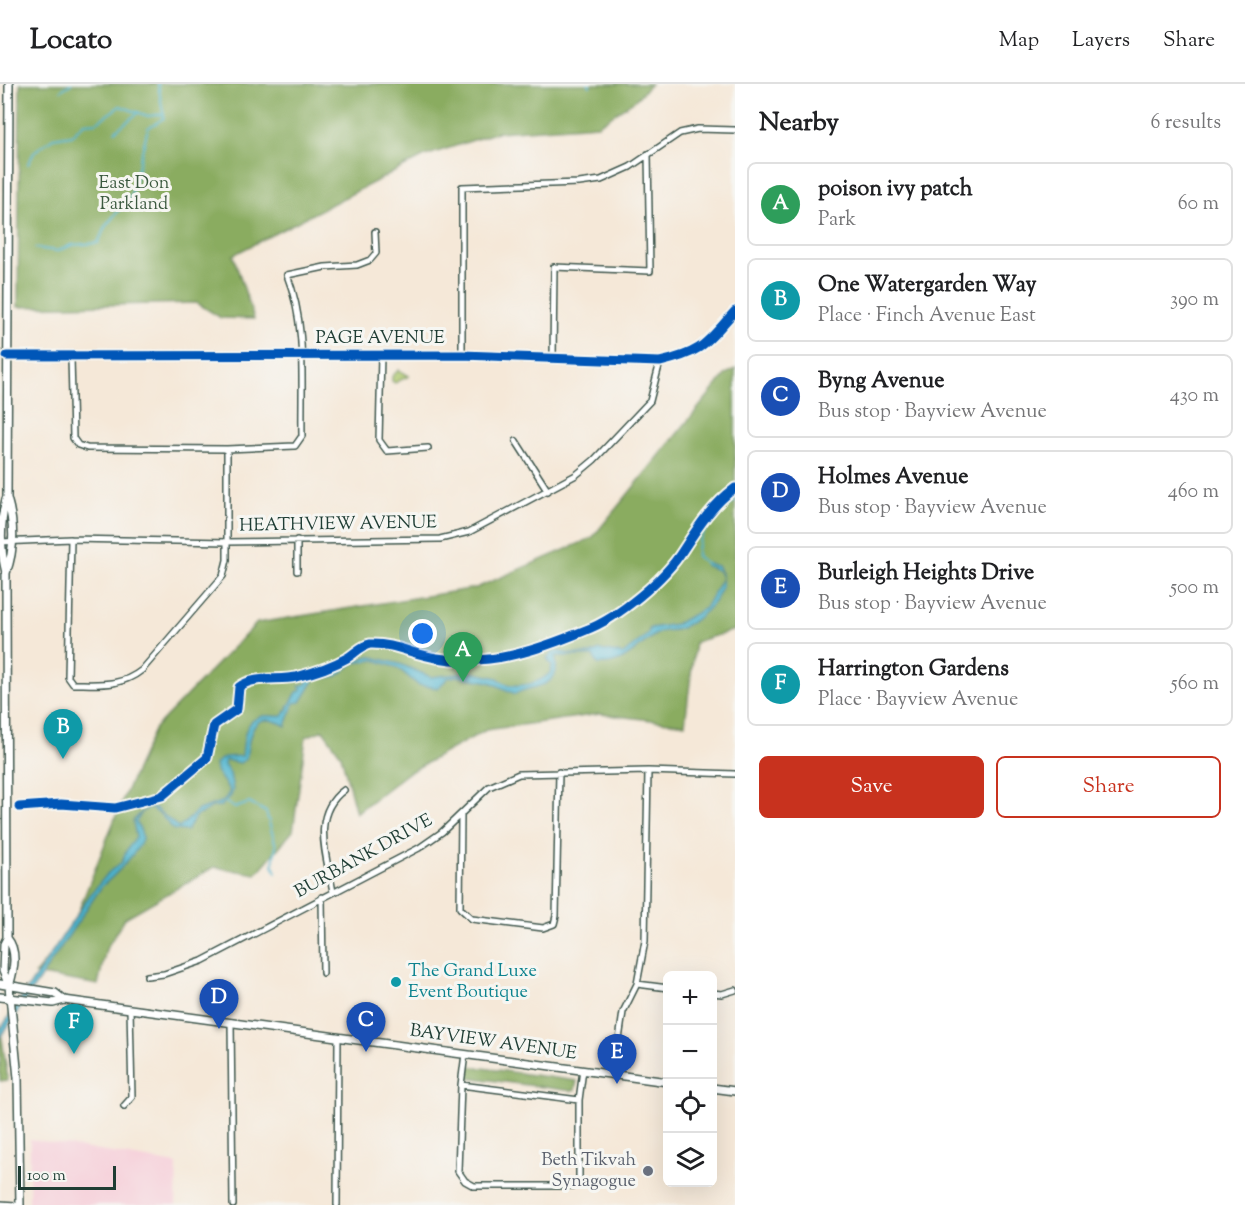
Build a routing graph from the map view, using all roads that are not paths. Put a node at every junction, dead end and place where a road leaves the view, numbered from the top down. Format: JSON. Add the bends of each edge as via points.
{"nodes":[{"id":1,"x":8,"y":85,"type":"edge"},
{"id":2,"x":735,"y":130,"type":"edge"},
{"id":3,"x":648,"y":154,"type":"junction"},
{"id":4,"x":375,"y":232,"type":"dead end"},
{"id":5,"x":735,"y":311,"type":"edge"},
{"id":6,"x":381,"y":355,"type":"junction"},
{"id":7,"x":462,"y":355,"type":"junction"},
{"id":8,"x":7,"y":356,"type":"junction"},
{"id":9,"x":302,"y":356,"type":"junction"},
{"id":10,"x":71,"y":357,"type":"junction"},
{"id":11,"x":553,"y":359,"type":"junction"},
{"id":12,"x":660,"y":362,"type":"junction"},
{"id":13,"x":516,"y":441,"type":"dead end"},
{"id":14,"x":428,"y":448,"type":"dead end"},
{"id":15,"x":227,"y":449,"type":"junction"},
{"id":16,"x":548,"y":491,"type":"junction"},
{"id":17,"x":7,"y":498,"type":"junction"},
{"id":18,"x":71,"y":539,"type":"junction"},
{"id":19,"x":297,"y":540,"type":"junction"},
{"id":20,"x":0,"y":542,"type":"edge"},
{"id":21,"x":12,"y":542,"type":"junction"},
{"id":22,"x":227,"y":542,"type":"junction"},
{"id":23,"x":297,"y":571,"type":"dead end"},
{"id":24,"x":6,"y":573,"type":"junction"},
{"id":25,"x":3,"y":738,"type":"edge"},
{"id":26,"x":648,"y":771,"type":"junction"},
{"id":27,"x":559,"y":772,"type":"junction"},
{"id":28,"x":735,"y":774,"type":"edge"},
{"id":29,"x":344,"y":790,"type":"dead end"},
{"id":30,"x":461,"y":815,"type":"junction"},
{"id":31,"x":333,"y":892,"type":"junction"},
{"id":32,"x":322,"y":897,"type":"junction"},
{"id":33,"x":323,"y":974,"type":"dead end"},
{"id":34,"x":147,"y":976,"type":"dead end"},
{"id":35,"x":0,"y":984,"type":"edge"},
{"id":36,"x":637,"y":984,"type":"junction"},
{"id":37,"x":9,"y":986,"type":"junction"},
{"id":38,"x":663,"y":987,"type":"edge"},
{"id":39,"x":735,"y":990,"type":"edge"},
{"id":40,"x":717,"y":994,"type":"edge"},
{"id":41,"x":0,"y":997,"type":"edge"},
{"id":42,"x":10,"y":998,"type":"junction"},
{"id":43,"x":64,"y":1000,"type":"junction"},
{"id":44,"x":130,"y":1009,"type":"junction"},
{"id":45,"x":231,"y":1022,"type":"junction"},
{"id":46,"x":338,"y":1037,"type":"junction"},
{"id":47,"x":465,"y":1054,"type":"junction"},
{"id":48,"x":583,"y":1070,"type":"junction"},
{"id":49,"x":614,"y":1074,"type":"junction"},
{"id":50,"x":663,"y":1081,"type":"edge"},
{"id":51,"x":461,"y":1085,"type":"junction"},
{"id":52,"x":717,"y":1089,"type":"edge"},
{"id":53,"x":735,"y":1091,"type":"edge"},
{"id":54,"x":579,"y":1100,"type":"junction"},
{"id":55,"x":124,"y":1106,"type":"dead end"},
{"id":56,"x":0,"y":1204,"type":"edge"},
{"id":57,"x":18,"y":1205,"type":"edge"},
{"id":58,"x":233,"y":1205,"type":"edge"},
{"id":59,"x":337,"y":1205,"type":"edge"}],
"edges":[{"from":1,"to":8,"type":"main road"},
{"from":2,"to":3,"type":"street","via":[[688,130],[672,136]]},
{"from":3,"to":7,"type":"street","via":[[621,171],[590,182],[462,187]]},
{"from":3,"to":11,"type":"street","via":[[650,271],[554,267]]},
{"from":4,"to":9,"type":"street","via":[[376,253],[370,260],[287,275],[295,293]]},
{"from":5,"to":12,"type":"street","name":"PAGE AVENUE","via":[[701,348]]},
{"from":6,"to":7,"type":"street","name":"PAGE AVENUE"},
{"from":6,"to":9,"type":"street","name":"PAGE AVENUE"},
{"from":6,"to":14,"type":"street","via":[[383,449]]},
{"from":7,"to":11,"type":"street","name":"PAGE AVENUE"},
{"from":8,"to":10,"type":"street","name":"PAGE AVENUE"},
{"from":8,"to":17,"type":"main road"},
{"from":9,"to":10,"type":"street","name":"PAGE AVENUE"},
{"from":9,"to":15,"type":"street","via":[[302,436],[295,446]]},
{"from":10,"to":15,"type":"street","via":[[73,438],[78,445]]},
{"from":11,"to":12,"type":"street","name":"PAGE AVENUE"},
{"from":12,"to":16,"type":"street","name":"HEATHVIEW AVENUE","via":[[650,400],[594,460]]},
{"from":13,"to":16,"type":"street"},
{"from":15,"to":22,"type":"street"},
{"from":16,"to":19,"type":"street","name":"HEATHVIEW AVENUE","via":[[470,532],[440,539]]},
{"from":17,"to":20,"type":"main road","via":[[1,514]]},
{"from":17,"to":21,"type":"main road"},
{"from":18,"to":21,"type":"street","name":"HEATHVIEW AVENUE"},
{"from":18,"to":22,"type":"street","name":"HEATHVIEW AVENUE"},
{"from":18,"to":22,"type":"street","via":[[68,677],[73,684],[117,684],[142,670],[223,576]]},
{"from":19,"to":22,"type":"street","name":"HEATHVIEW AVENUE"},
{"from":19,"to":23,"type":"street"},
{"from":20,"to":21,"type":"street","name":"HEATHVIEW AVENUE"},
{"from":20,"to":24,"type":"main road"},
{"from":21,"to":24,"type":"main road"},
{"from":24,"to":25,"type":"main road"},
{"from":25,"to":37,"type":"main road","via":[[7,938],[3,971]]},
{"from":26,"to":27,"type":"street","name":"BURBANK DRIVE"},
{"from":26,"to":28,"type":"street","name":"BURBANK DRIVE"},
{"from":26,"to":36,"type":"street","via":[[645,941]]},
{"from":27,"to":30,"type":"street","name":"BURBANK DRIVE","via":[[519,774],[489,787]]},
{"from":27,"to":30,"type":"street","via":[[554,924],[543,928],[472,919],[460,908]]},
{"from":29,"to":31,"type":"street","via":[[332,798],[324,814]]},
{"from":30,"to":31,"type":"street","name":"BURBANK DRIVE","via":[[418,848]]},
{"from":31,"to":32,"type":"street","name":"BURBANK DRIVE"},
{"from":32,"to":33,"type":"street"},
{"from":32,"to":34,"type":"street","name":"BURBANK DRIVE","via":[[202,961]]},
{"from":35,"to":37,"type":"main road","name":"BAYVIEW AVENUE"},
{"from":36,"to":38,"type":"street"},
{"from":36,"to":49,"type":"street","via":[[623,1012]]},
{"from":37,"to":42,"type":"main road"},
{"from":37,"to":43,"type":"main road","name":"BAYVIEW AVENUE","via":[[55,993]]},
{"from":39,"to":40,"type":"street"},
{"from":41,"to":42,"type":"main road","name":"BAYVIEW AVENUE"},
{"from":42,"to":43,"type":"main road","name":"BAYVIEW AVENUE","via":[[53,1003]]},
{"from":42,"to":57,"type":"main road","via":[[18,1078]]},
{"from":43,"to":44,"type":"main road","name":"BAYVIEW AVENUE"},
{"from":44,"to":45,"type":"main road","name":"BAYVIEW AVENUE"},
{"from":44,"to":55,"type":"street","via":[[132,1097]]},
{"from":45,"to":46,"type":"main road","name":"BAYVIEW AVENUE"},
{"from":45,"to":58,"type":"street"},
{"from":46,"to":47,"type":"main road","name":"BAYVIEW AVENUE"},
{"from":46,"to":59,"type":"street"},
{"from":47,"to":48,"type":"main road","name":"BAYVIEW AVENUE"},
{"from":47,"to":51,"type":"street"},
{"from":48,"to":49,"type":"main road","name":"BAYVIEW AVENUE"},
{"from":48,"to":54,"type":"street"},
{"from":49,"to":50,"type":"main road","name":"BAYVIEW AVENUE"},
{"from":51,"to":54,"type":"street"},
{"from":51,"to":54,"type":"street","via":[[458,1171],[474,1186],[573,1186],[581,1170]]},
{"from":52,"to":53,"type":"main road"},
{"from":56,"to":57,"type":"street"}]}
